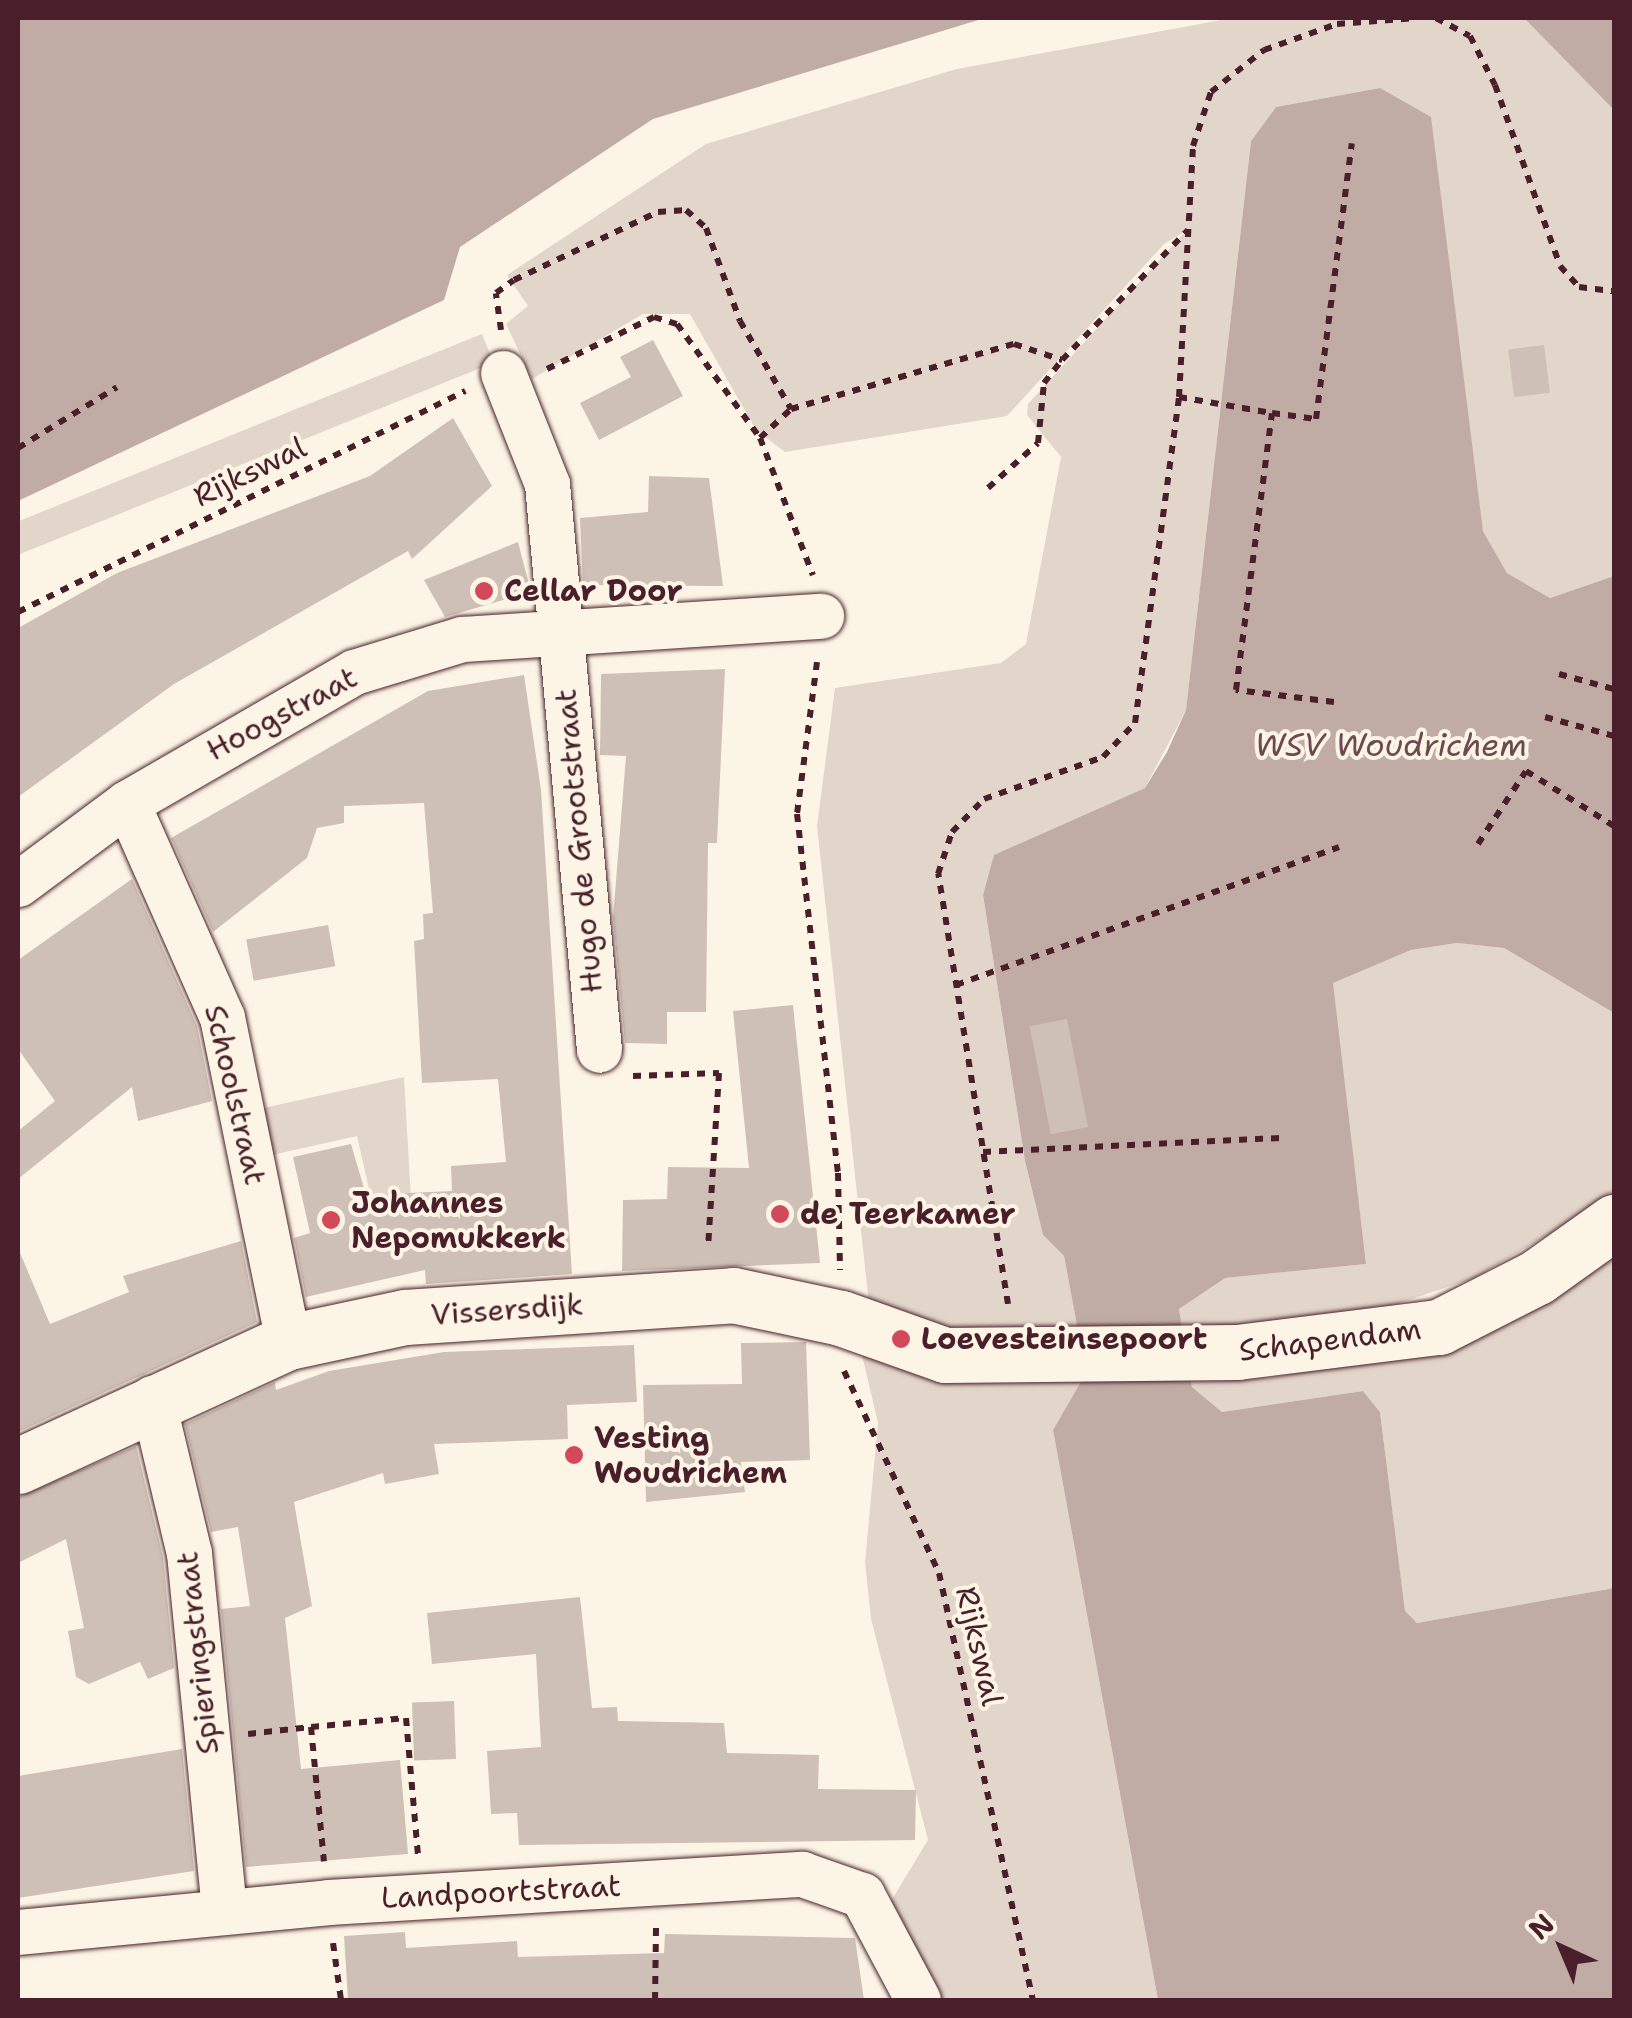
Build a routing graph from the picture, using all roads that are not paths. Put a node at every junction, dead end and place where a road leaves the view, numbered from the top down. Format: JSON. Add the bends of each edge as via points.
{"nodes":[{"id":1,"x":513,"y":362,"type":"road end"},
{"id":2,"x":820,"y":616,"type":"road end"},
{"id":3,"x":558,"y":633,"type":"junction"},
{"id":4,"x":127,"y":802,"type":"junction"},
{"id":5,"x":18,"y":884,"type":"edge"},
{"id":6,"x":599,"y":1050,"type":"dead end"},
{"id":7,"x":1614,"y":1222,"type":"edge"},
{"id":8,"x":288,"y":1342,"type":"junction"},
{"id":9,"x":1024,"y":1355,"type":"joint"},
{"id":10,"x":152,"y":1398,"type":"junction"},
{"id":11,"x":18,"y":1466,"type":"edge"},
{"id":12,"x":224,"y":1911,"type":"junction"},
{"id":13,"x":18,"y":1932,"type":"edge"},
{"id":14,"x":918,"y":2000,"type":"edge"}],
"edges":[{"from":1,"to":3,"type":"street","name":"Hugo de Grootstraat","via":[[548,484]]},
{"from":2,"to":3,"type":"street","name":"Hoogstraat"},
{"from":3,"to":4,"type":"street","name":"Hoogstraat","via":[[462,640],[354,672]]},
{"from":3,"to":6,"type":"street","name":"Hugo de Grootstraat"},
{"from":4,"to":5,"type":"street","name":"Hoogstraat"},
{"from":4,"to":8,"type":"street","name":"Schoolstraat","via":[[222,1018]]},
{"from":7,"to":9,"type":"street","name":"Schapendam","via":[[1536,1277],[1439,1328],[1237,1352]]},
{"from":8,"to":9,"type":"street","name":"Vissersdijk","via":[[405,1317],[710,1296],[841,1318],[945,1355]]},
{"from":8,"to":10,"type":"street","name":"Vissersdijk"},
{"from":10,"to":11,"type":"street","name":"Vissersdijk"},
{"from":10,"to":12,"type":"street","name":"Spieringstraat","via":[[189,1553]]},
{"from":12,"to":13,"type":"street","name":"Landpoortstraat"},
{"from":12,"to":14,"type":"street","name":"Landpoortstraat","via":[[802,1874],[862,1895]]}]}
